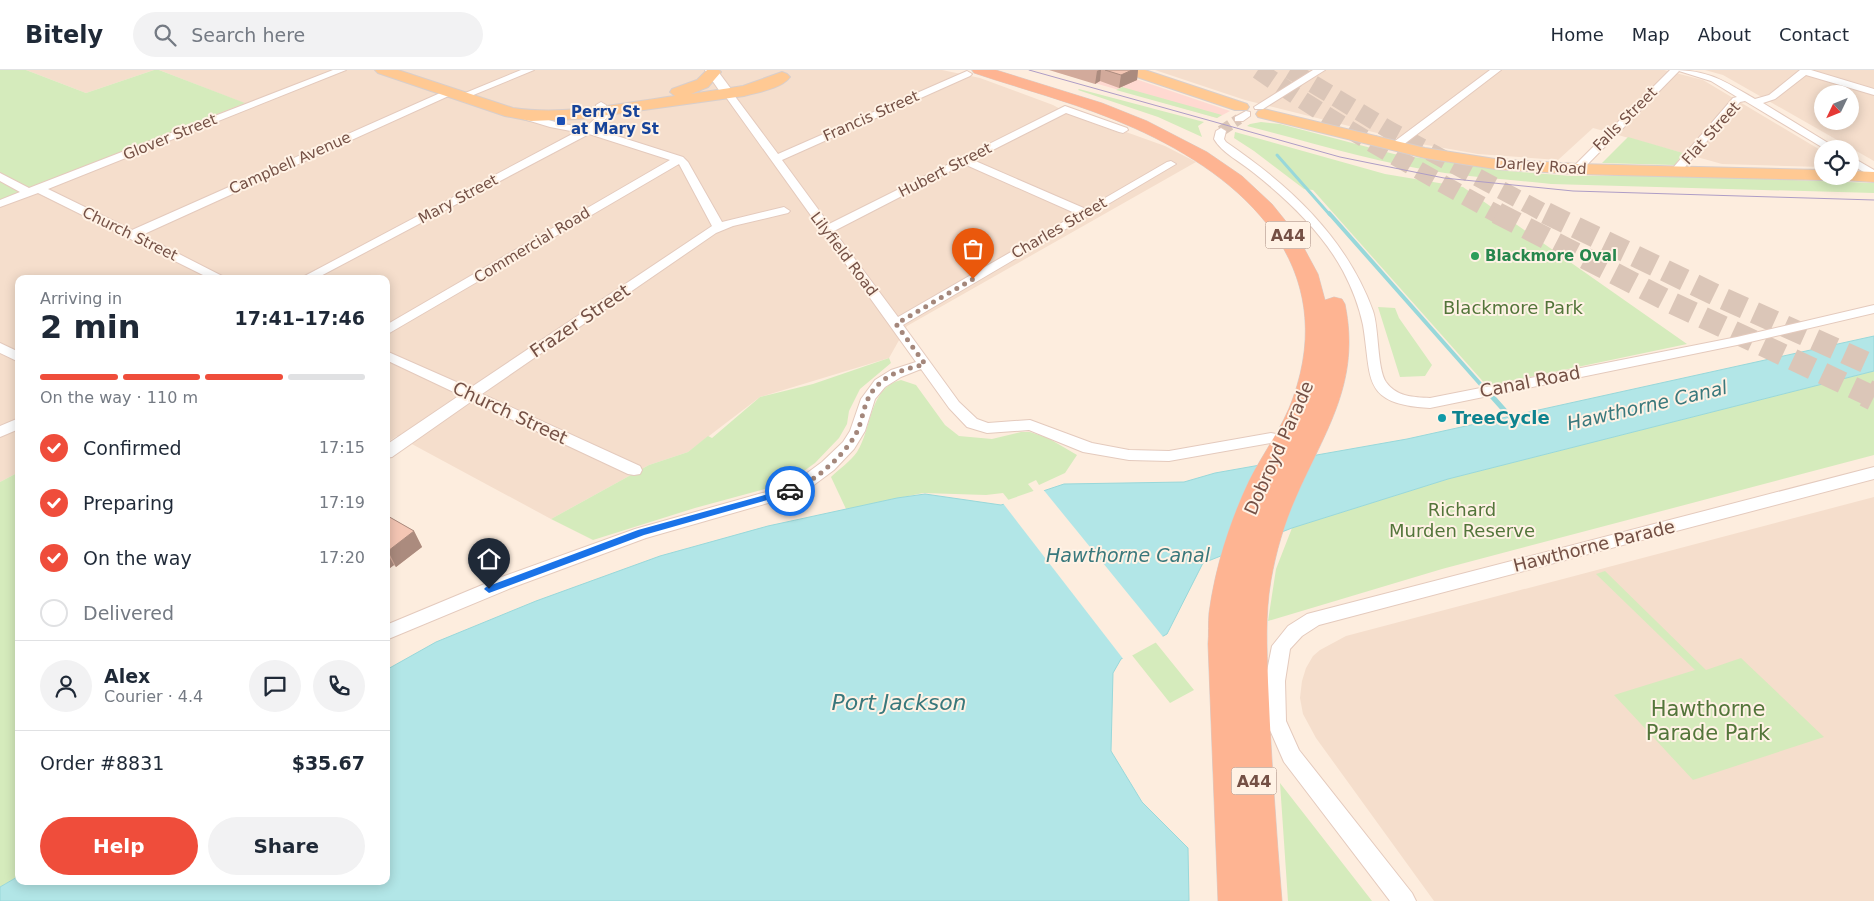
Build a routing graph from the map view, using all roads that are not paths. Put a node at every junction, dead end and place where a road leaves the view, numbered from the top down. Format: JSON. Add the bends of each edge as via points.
{"nodes":[{"id":1,"x":340,"y":70,"type":"edge"},
{"id":2,"x":383,"y":70,"type":"edge"},
{"id":3,"x":529,"y":70,"type":"edge"},
{"id":4,"x":799,"y":70,"type":"edge"},
{"id":5,"x":1003,"y":70,"type":"edge"},
{"id":6,"x":1320,"y":70,"type":"edge"},
{"id":7,"x":1496,"y":70,"type":"edge"},
{"id":8,"x":1675,"y":70,"type":"edge"},
{"id":9,"x":1683,"y":70,"type":"edge"},
{"id":10,"x":712,"y":71,"type":"edge"},
{"id":11,"x":1136,"y":71,"type":"edge"},
{"id":12,"x":1805,"y":71,"type":"edge"},
{"id":13,"x":973,"y":72,"type":"edge"},
{"id":14,"x":726,"y":91,"type":"junction"},
{"id":15,"x":1874,"y":92,"type":"edge"},
{"id":16,"x":456,"y":94,"type":"junction"},
{"id":17,"x":660,"y":96,"type":"junction"},
{"id":18,"x":1750,"y":100,"type":"junction"},
{"id":19,"x":602,"y":108,"type":"junction"},
{"id":20,"x":1065,"y":109,"type":"joint"},
{"id":21,"x":1250,"y":112,"type":"junction"},
{"id":22,"x":521,"y":115,"type":"junction"},
{"id":23,"x":588,"y":130,"type":"junction"},
{"id":24,"x":1122,"y":130,"type":"dead end"},
{"id":25,"x":1221,"y":131,"type":"dead end"},
{"id":26,"x":1818,"y":140,"type":"edge"},
{"id":27,"x":1395,"y":146,"type":"junction"},
{"id":28,"x":679,"y":159,"type":"junction"},
{"id":29,"x":775,"y":159,"type":"junction"},
{"id":30,"x":964,"y":160,"type":"junction"},
{"id":31,"x":1171,"y":164,"type":"dead end"},
{"id":32,"x":1859,"y":165,"type":"edge"},
{"id":33,"x":1577,"y":169,"type":"junction"},
{"id":34,"x":1676,"y":171,"type":"junction"},
{"id":35,"x":1814,"y":175,"type":"edge"},
{"id":36,"x":0,"y":176,"type":"edge"},
{"id":37,"x":1859,"y":176,"type":"edge"},
{"id":38,"x":1874,"y":176,"type":"edge"},
{"id":39,"x":34,"y":191,"type":"junction"},
{"id":40,"x":0,"y":204,"type":"edge"},
{"id":41,"x":784,"y":211,"type":"dead end"},
{"id":42,"x":1086,"y":213,"type":"junction"},
{"id":43,"x":724,"y":225,"type":"junction"},
{"id":44,"x":826,"y":230,"type":"junction"},
{"id":45,"x":131,"y":234,"type":"junction"},
{"id":46,"x":214,"y":275,"type":"edge"},
{"id":47,"x":313,"y":275,"type":"edge"},
{"id":48,"x":1874,"y":309,"type":"edge"},
{"id":49,"x":896,"y":324,"type":"junction"},
{"id":50,"x":390,"y":329,"type":"edge"},
{"id":51,"x":0,"y":347,"type":"edge"},
{"id":52,"x":15,"y":356,"type":"edge"},
{"id":53,"x":390,"y":357,"type":"edge"},
{"id":54,"x":925,"y":364,"type":"junction"},
{"id":55,"x":471,"y":395,"type":"junction"},
{"id":56,"x":15,"y":425,"type":"edge"},
{"id":57,"x":1294,"y":427,"type":"junction"},
{"id":58,"x":0,"y":432,"type":"edge"},
{"id":59,"x":390,"y":450,"type":"edge"},
{"id":60,"x":634,"y":470,"type":"dead end"},
{"id":61,"x":1874,"y":473,"type":"edge"},
{"id":62,"x":390,"y":631,"type":"edge"},
{"id":63,"x":1238,"y":669,"type":"junction"},
{"id":64,"x":1291,"y":756,"type":"joint"},
{"id":65,"x":1238,"y":901,"type":"edge"},
{"id":66,"x":1262,"y":901,"type":"edge"},
{"id":67,"x":1404,"y":901,"type":"edge"}],
"edges":[{"from":1,"to":39,"type":"street","name":"Glover Street"},
{"from":2,"to":16,"type":"main road"},
{"from":3,"to":16,"type":"street","name":"Campbell Avenue"},
{"from":4,"to":14,"type":"main road","via":[[763,86]]},
{"from":5,"to":57,"type":"highway","name":"Dobroyd Parade","number":"A44","via":[[1115,108],[1202,146],[1251,180],[1294,221],[1323,268],[1338,322],[1332,384]]},
{"from":6,"to":21,"type":"street"},
{"from":7,"to":27,"type":"street"},
{"from":8,"to":33,"type":"street","name":"Falls Street"},
{"from":9,"to":18,"type":"street","via":[[1710,77]]},
{"from":10,"to":14,"type":"street","name":"Lilyfield Road"},
{"from":10,"to":17,"type":"main road","via":[[707,81],[699,85]]},
{"from":11,"to":21,"type":"main road","name":"Darley Road"},
{"from":12,"to":15,"type":"street"},
{"from":12,"to":18,"type":"street","name":"Flat Street","via":[[1772,97]]},
{"from":13,"to":29,"type":"street","name":"Francis Street"},
{"from":13,"to":57,"type":"highway","name":"Dobroyd Parade","number":"A44","via":[[1100,110],[1162,134],[1244,186],[1284,228],[1310,278],[1317,305],[1319,334],[1316,364]]},
{"from":14,"to":17,"type":"main road"},
{"from":14,"to":19,"type":"main road"},
{"from":14,"to":29,"type":"street","name":"Lilyfield Road"},
{"from":16,"to":19,"type":"main road","via":[[535,110]]},
{"from":16,"to":22,"type":"main road"},
{"from":16,"to":45,"type":"street","name":"Campbell Avenue"},
{"from":17,"to":19,"type":"main road"},
{"from":18,"to":26,"type":"street"},
{"from":18,"to":34,"type":"street","name":"Flat Street","via":[[1737,101]]},
{"from":19,"to":22,"type":"main road","via":[[556,116]]},
{"from":19,"to":23,"type":"street","name":"Mary Street","via":[[603,117]]},
{"from":20,"to":24,"type":"street"},
{"from":20,"to":30,"type":"street","name":"Hubert Street"},
{"from":21,"to":27,"type":"main road","name":"Darley Road"},
{"from":22,"to":23,"type":"street","via":[[553,126]]},
{"from":23,"to":28,"type":"street"},
{"from":23,"to":47,"type":"street","name":"Mary Street"},
{"from":25,"to":48,"type":"street","name":"Canal Road","via":[[1222,144],[1260,171],[1312,218],[1344,260],[1367,315],[1378,382],[1391,394],[1409,402],[1430,403],[1505,388],[1737,341]]},
{"from":27,"to":33,"type":"main road","name":"Darley Road","via":[[1478,162]]},
{"from":28,"to":43,"type":"street"},
{"from":28,"to":50,"type":"street","name":"Commercial Road"},
{"from":29,"to":44,"type":"street","name":"Lilyfield Road"},
{"from":30,"to":42,"type":"street"},
{"from":30,"to":44,"type":"street","name":"Hubert Street"},
{"from":31,"to":42,"type":"street","name":"Charles Street"},
{"from":32,"to":38,"type":"street"},
{"from":33,"to":34,"type":"main road","name":"Darley Road"},
{"from":34,"to":35,"type":"main road","name":"Darley Road"},
{"from":36,"to":39,"type":"street","name":"Church Street"},
{"from":37,"to":38,"type":"main road"},
{"from":39,"to":40,"type":"street","name":"Glover Street"},
{"from":39,"to":45,"type":"street","name":"Church Street"},
{"from":41,"to":43,"type":"street","name":"Frazer Street"},
{"from":42,"to":49,"type":"street","name":"Charles Street"},
{"from":43,"to":55,"type":"street","name":"Frazer Street"},
{"from":44,"to":49,"type":"street","name":"Lilyfield Road"},
{"from":45,"to":46,"type":"street","name":"Church Street"},
{"from":49,"to":54,"type":"street","name":"Lilyfield Road"},
{"from":51,"to":52,"type":"street"},
{"from":53,"to":55,"type":"street","name":"Church Street"},
{"from":54,"to":57,"type":"street","name":"Lilyfield Road","via":[[962,415],[972,422],[987,428],[1030,424],[1089,448],[1114,454],[1178,454]]},
{"from":54,"to":62,"type":"street","via":[[896,372],[877,385],[868,398],[854,438],[818,475],[797,489],[642,533],[505,583]]},
{"from":55,"to":59,"type":"street","name":"Frazer Street"},
{"from":55,"to":60,"type":"street","name":"Church Street"},
{"from":56,"to":58,"type":"street"},
{"from":57,"to":63,"type":"highway","name":"Dobroyd Parade","number":"A44","via":[[1264,480],[1247,519],[1225,614]]},
{"from":61,"to":64,"type":"street","name":"Hawthorne Parade","via":[[1314,619],[1295,631],[1282,646],[1275,681],[1276,721]]},
{"from":63,"to":65,"type":"highway","name":"Dobroyd Parade","number":"A44"},
{"from":63,"to":66,"type":"highway","name":"Dobroyd Parade","number":"A44","via":[[1252,759]]},
{"from":64,"to":67,"type":"street"}]}
